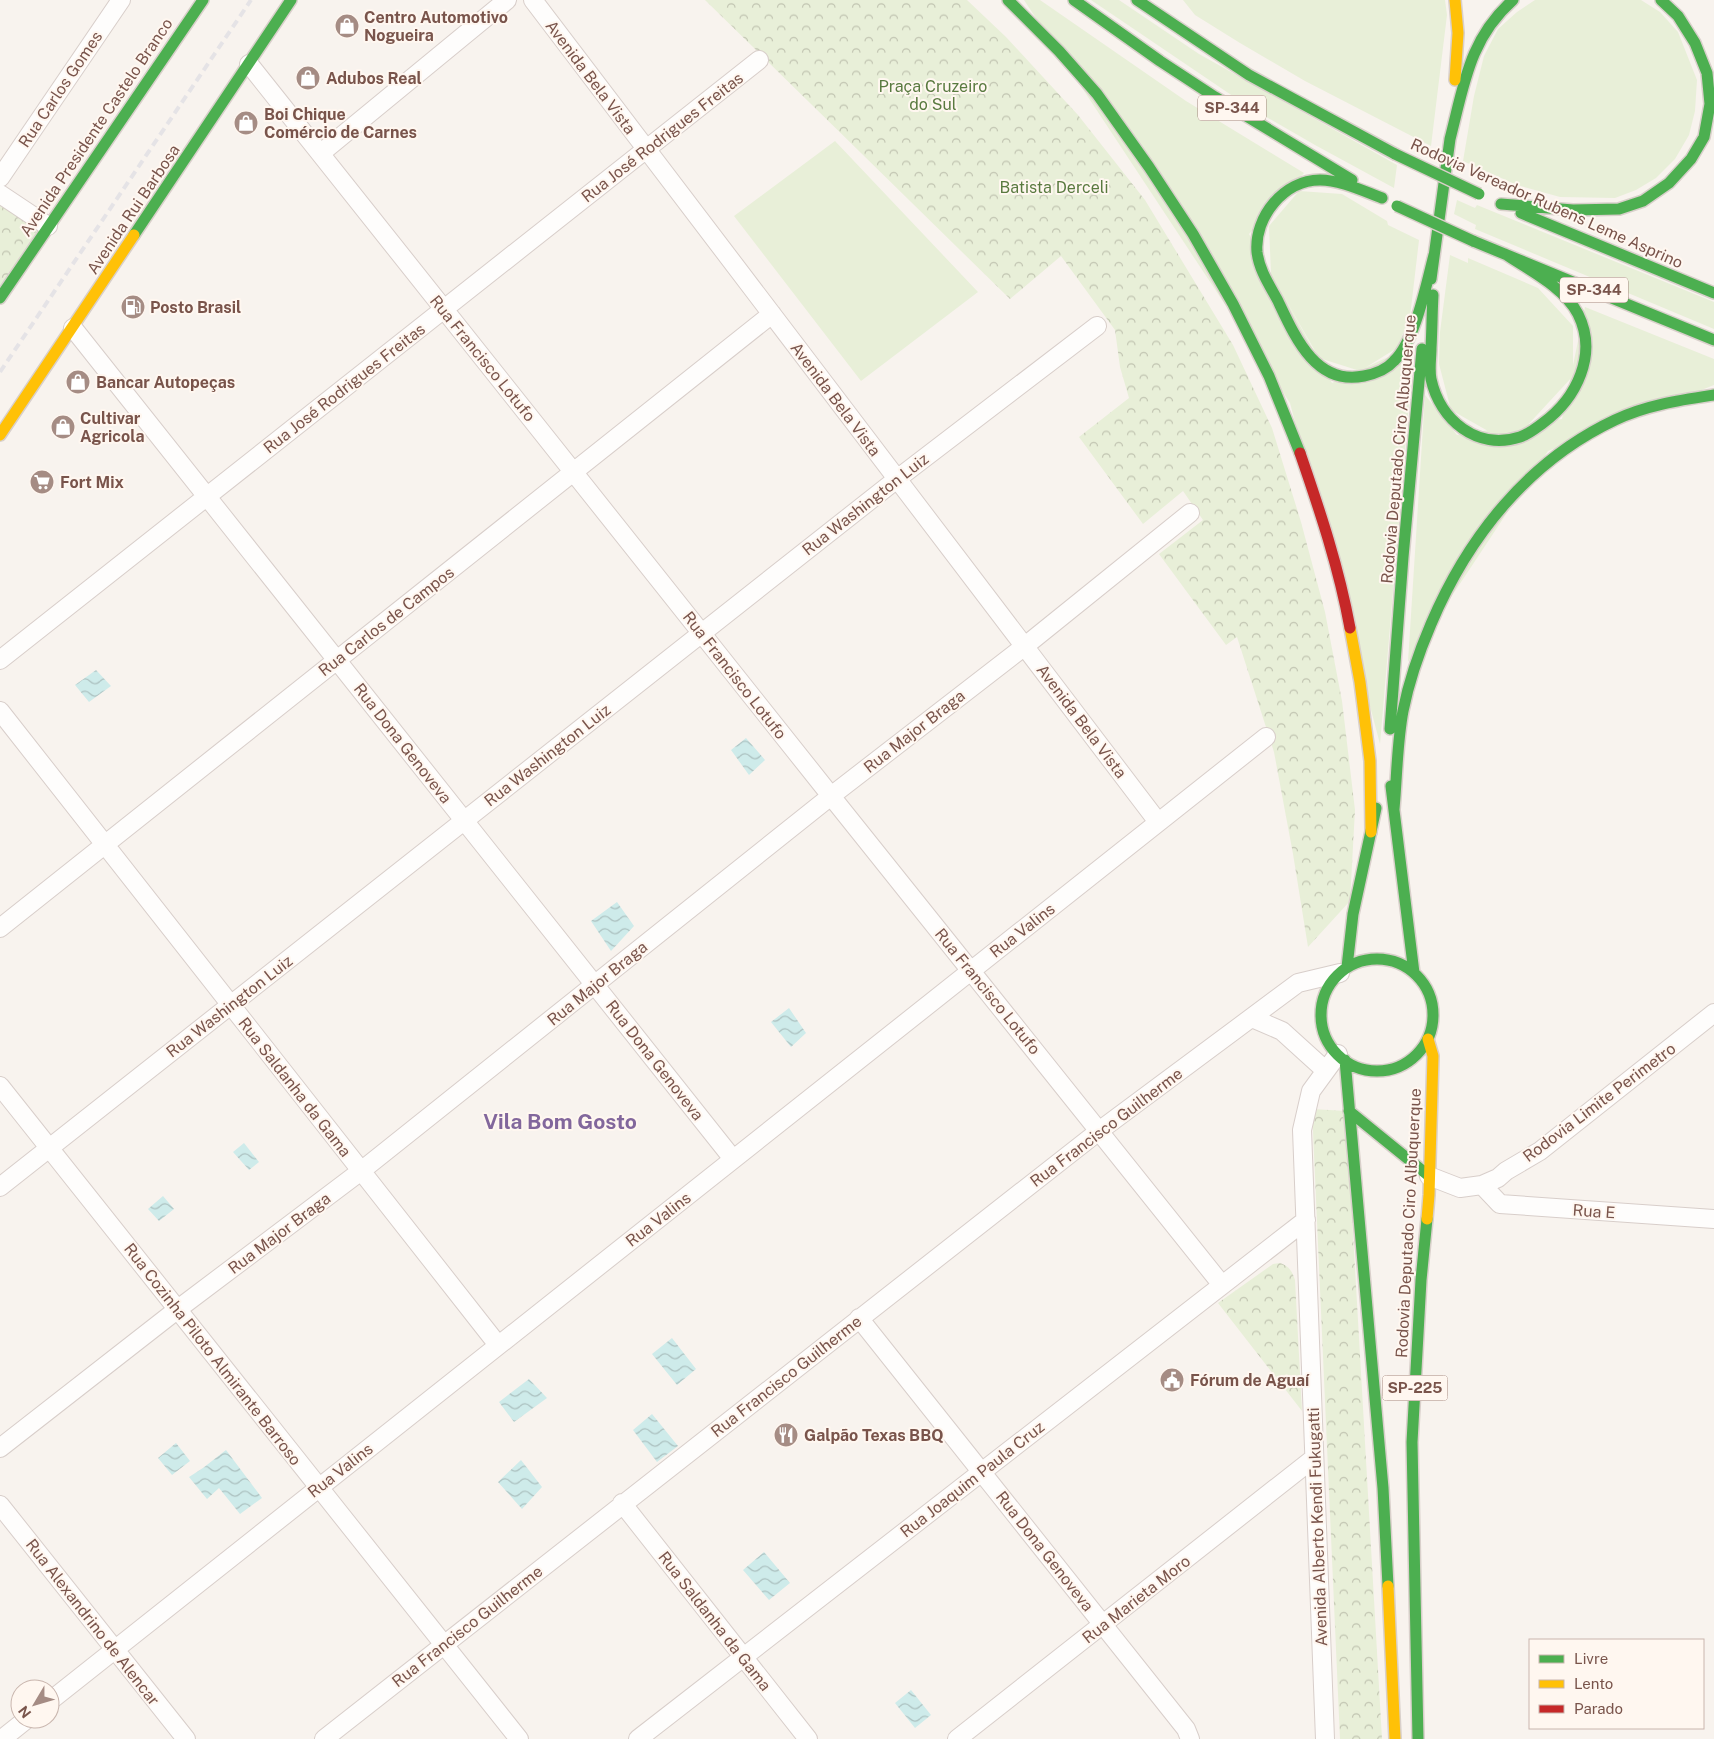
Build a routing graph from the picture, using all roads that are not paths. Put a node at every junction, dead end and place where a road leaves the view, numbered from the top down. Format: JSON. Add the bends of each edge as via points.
{"nodes":[{"id":1,"x":121,"y":0,"type":"edge"},
{"id":2,"x":203,"y":0,"type":"edge"},
{"id":3,"x":291,"y":0,"type":"edge"},
{"id":4,"x":507,"y":0,"type":"edge"},
{"id":5,"x":533,"y":0,"type":"edge"},
{"id":6,"x":1008,"y":0,"type":"edge"},
{"id":7,"x":1074,"y":0,"type":"edge"},
{"id":8,"x":1137,"y":0,"type":"edge"},
{"id":9,"x":1455,"y":0,"type":"edge"},
{"id":10,"x":1513,"y":0,"type":"edge"},
{"id":11,"x":1661,"y":0,"type":"edge"},
{"id":12,"x":1186,"y":19,"type":"dead end"},
{"id":13,"x":760,"y":60,"type":"dead end"},
{"id":14,"x":249,"y":64,"type":"junction"},
{"id":15,"x":1250,"y":75,"type":"junction"},
{"id":16,"x":1450,"y":139,"type":"junction"},
{"id":17,"x":646,"y":149,"type":"junction"},
{"id":18,"x":320,"y":153,"type":"junction"},
{"id":19,"x":0,"y":178,"type":"edge"},
{"id":20,"x":0,"y":194,"type":"edge"},
{"id":21,"x":1382,"y":198,"type":"junction"},
{"id":22,"x":1490,"y":199,"type":"junction"},
{"id":23,"x":48,"y":226,"type":"junction"},
{"id":24,"x":1505,"y":254,"type":"junction"},
{"id":25,"x":1434,"y":255,"type":"junction"},
{"id":26,"x":1714,"y":293,"type":"edge"},
{"id":27,"x":0,"y":298,"type":"edge"},
{"id":28,"x":444,"y":309,"type":"junction"},
{"id":29,"x":772,"y":314,"type":"junction"},
{"id":30,"x":1097,"y":326,"type":"dead end"},
{"id":31,"x":73,"y":328,"type":"junction"},
{"id":32,"x":1714,"y":340,"type":"edge"},
{"id":33,"x":1714,"y":395,"type":"edge"},
{"id":34,"x":0,"y":435,"type":"edge"},
{"id":35,"x":574,"y":472,"type":"junction"},
{"id":36,"x":897,"y":479,"type":"junction"},
{"id":37,"x":207,"y":496,"type":"junction"},
{"id":38,"x":1190,"y":513,"type":"dead end"},
{"id":39,"x":702,"y":632,"type":"junction"},
{"id":40,"x":1025,"y":646,"type":"junction"},
{"id":41,"x":0,"y":660,"type":"edge"},
{"id":42,"x":338,"y":660,"type":"junction"},
{"id":43,"x":0,"y":711,"type":"edge"},
{"id":44,"x":1266,"y":736,"type":"dead end"},
{"id":45,"x":1386,"y":772,"type":"junction"},
{"id":46,"x":831,"y":796,"type":"junction"},
{"id":47,"x":1394,"y":809,"type":"junction"},
{"id":48,"x":464,"y":820,"type":"junction"},
{"id":49,"x":1158,"y":822,"type":"junction"},
{"id":50,"x":1371,"y":832,"type":"junction"},
{"id":51,"x":105,"y":844,"type":"junction"},
{"id":52,"x":0,"y":928,"type":"edge"},
{"id":53,"x":971,"y":970,"type":"junction"},
{"id":54,"x":1343,"y":970,"type":"junction"},
{"id":55,"x":1414,"y":973,"type":"junction"},
{"id":56,"x":595,"y":984,"type":"junction"},
{"id":57,"x":231,"y":1004,"type":"junction"},
{"id":58,"x":1714,"y":1013,"type":"edge"},
{"id":59,"x":1252,"y":1018,"type":"junction"},
{"id":60,"x":1428,"y":1039,"type":"junction"},
{"id":61,"x":1341,"y":1057,"type":"junction"},
{"id":62,"x":1326,"y":1070,"type":"junction"},
{"id":63,"x":0,"y":1086,"type":"edge"},
{"id":64,"x":1349,"y":1111,"type":"junction"},
{"id":65,"x":1099,"y":1131,"type":"junction"},
{"id":66,"x":49,"y":1148,"type":"junction"},
{"id":67,"x":733,"y":1159,"type":"junction"},
{"id":68,"x":361,"y":1171,"type":"junction"},
{"id":69,"x":1429,"y":1176,"type":"junction"},
{"id":70,"x":1482,"y":1185,"type":"junction"},
{"id":71,"x":0,"y":1187,"type":"edge"},
{"id":72,"x":1714,"y":1219,"type":"edge"},
{"id":73,"x":1306,"y":1220,"type":"junction"},
{"id":74,"x":1222,"y":1285,"type":"junction"},
{"id":75,"x":178,"y":1309,"type":"junction"},
{"id":76,"x":859,"y":1318,"type":"junction"},
{"id":77,"x":498,"y":1345,"type":"junction"},
{"id":78,"x":0,"y":1448,"type":"edge"},
{"id":79,"x":1314,"y":1458,"type":"junction"},
{"id":80,"x":982,"y":1472,"type":"junction"},
{"id":81,"x":319,"y":1487,"type":"junction"},
{"id":82,"x":622,"y":1503,"type":"junction"},
{"id":83,"x":0,"y":1505,"type":"edge"},
{"id":84,"x":1103,"y":1624,"type":"junction"},
{"id":85,"x":444,"y":1644,"type":"junction"},
{"id":86,"x":115,"y":1649,"type":"junction"},
{"id":87,"x":743,"y":1657,"type":"junction"},
{"id":88,"x":60,"y":1693,"type":"edge"},
{"id":89,"x":14,"y":1729,"type":"edge"},
{"id":90,"x":2,"y":1739,"type":"edge"},
{"id":91,"x":186,"y":1739,"type":"edge"},
{"id":92,"x":324,"y":1739,"type":"edge"},
{"id":93,"x":520,"y":1739,"type":"edge"},
{"id":94,"x":638,"y":1739,"type":"edge"},
{"id":95,"x":808,"y":1739,"type":"edge"},
{"id":96,"x":957,"y":1739,"type":"edge"},
{"id":97,"x":1190,"y":1739,"type":"edge"},
{"id":98,"x":1325,"y":1739,"type":"edge"},
{"id":99,"x":1395,"y":1739,"type":"edge"},
{"id":100,"x":1418,"y":1739,"type":"edge"}],
"edges":[{"from":1,"to":19,"type":"street","name":"Rua Carlos Gomes"},
{"from":2,"to":23,"type":"main road","name":"Avenida Presidente Castelo Branco"},
{"from":3,"to":14,"type":"main road","name":"Avenida Rui Barbosa"},
{"from":4,"to":18,"type":"street"},
{"from":5,"to":17,"type":"street","name":"Avenida Bela Vista"},
{"from":6,"to":50,"type":"main road","via":[[1043,33],[1090,86],[1176,205],[1237,310],[1281,403],[1329,536],[1346,602],[1370,764]]},
{"from":7,"to":21,"type":"main road","number":"SP-344","via":[[1215,97]]},
{"from":8,"to":15,"type":"main road","name":"Rodovia Vereador Rubens Leme Asprino","number":"SP-344"},
{"from":9,"to":16,"type":"main road","via":[[1458,33]]},
{"from":10,"to":16,"type":"main road","via":[[1486,27],[1473,55]]},
{"from":11,"to":22,"type":"main road","via":[[1678,16],[1691,36],[1707,73],[1710,104],[1704,136],[1692,159],[1669,183],[1643,201],[1619,209],[1573,210]]},
{"from":12,"to":15,"type":"main road"},
{"from":13,"to":17,"type":"street","name":"Rua José Rodrigues Freitas"},
{"from":14,"to":18,"type":"street","name":"Rua Francisco Lotufo"},
{"from":14,"to":31,"type":"main road","name":"Avenida Rui Barbosa"},
{"from":15,"to":22,"type":"main road","name":"Rodovia Vereador Rubens Leme Asprino","number":"SP-344","bridge":true,"via":[[1395,154]]},
{"from":16,"to":25,"type":"main road","name":"Rodovia Deputado Ciro Albuquerque"},
{"from":17,"to":28,"type":"street","name":"Rua José Rodrigues Freitas"},
{"from":17,"to":29,"type":"street","name":"Avenida Bela Vista"},
{"from":18,"to":28,"type":"street","name":"Rua Francisco Lotufo"},
{"from":20,"to":23,"type":"street"},
{"from":21,"to":24,"type":"main road","number":"SP-344","bridge":true},
{"from":21,"to":25,"type":"main road","via":[[1322,180],[1304,181],[1289,188],[1266,215],[1259,232],[1257,251],[1262,269],[1296,339],[1308,356],[1321,368],[1342,378],[1363,378],[1383,370],[1397,358],[1410,338]]},
{"from":22,"to":26,"type":"main road","name":"Rodovia Vereador Rubens Leme Asprino","number":"SP-344"},
{"from":23,"to":27,"type":"main road","name":"Avenida Presidente Castelo Branco"},
{"from":24,"to":25,"type":"main road","via":[[1566,297],[1578,314],[1586,349],[1583,370],[1566,405],[1522,436],[1504,441],[1463,431],[1447,416],[1436,398],[1430,376]]},
{"from":24,"to":32,"type":"main road","number":"SP-344"},
{"from":25,"to":45,"type":"main road","name":"Rodovia Deputado Ciro Albuquerque","via":[[1414,436]]},
{"from":28,"to":35,"type":"street","name":"Rua Francisco Lotufo"},
{"from":28,"to":37,"type":"street","name":"Rua José Rodrigues Freitas"},
{"from":29,"to":35,"type":"street","name":"Rua Carlos de Campos"},
{"from":29,"to":36,"type":"street","name":"Avenida Bela Vista"},
{"from":30,"to":36,"type":"street","name":"Rua Washington Luiz"},
{"from":31,"to":34,"type":"main road","name":"Avenida Rui Barbosa"},
{"from":31,"to":37,"type":"street","name":"Rua Dona Genoveva"},
{"from":33,"to":47,"type":"main road","via":[[1653,406],[1615,420],[1577,441],[1523,483],[1480,533],[1433,618],[1410,680],[1403,712]]},
{"from":35,"to":39,"type":"street","name":"Rua Francisco Lotufo"},
{"from":35,"to":42,"type":"street","name":"Rua Carlos de Campos"},
{"from":36,"to":39,"type":"street","name":"Rua Washington Luiz"},
{"from":36,"to":40,"type":"street","name":"Avenida Bela Vista"},
{"from":37,"to":41,"type":"street","name":"Rua José Rodrigues Freitas"},
{"from":37,"to":42,"type":"street","name":"Rua Dona Genoveva"},
{"from":38,"to":40,"type":"street","name":"Rua Major Braga"},
{"from":39,"to":46,"type":"street","name":"Rua Francisco Lotufo"},
{"from":39,"to":48,"type":"street","name":"Rua Washington Luiz"},
{"from":40,"to":46,"type":"street","name":"Rua Major Braga"},
{"from":40,"to":49,"type":"street","name":"Avenida Bela Vista"},
{"from":42,"to":48,"type":"street","name":"Rua Dona Genoveva"},
{"from":42,"to":51,"type":"street","name":"Rua Carlos de Campos"},
{"from":43,"to":51,"type":"street","name":"Rua Saldanha da Gama"},
{"from":44,"to":49,"type":"street","name":"Rua Valins"},
{"from":45,"to":47,"type":"main road","name":"Rodovia Deputado Ciro Albuquerque"},
{"from":45,"to":50,"type":"main road","name":"Rodovia Deputado Ciro Albuquerque"},
{"from":46,"to":53,"type":"street","name":"Rua Francisco Lotufo"},
{"from":46,"to":56,"type":"street","name":"Rua Major Braga"},
{"from":47,"to":55,"type":"main road","name":"Rodovia Deputado Ciro Albuquerque"},
{"from":48,"to":56,"type":"street","name":"Rua Dona Genoveva"},
{"from":48,"to":57,"type":"street","name":"Rua Washington Luiz"},
{"from":49,"to":53,"type":"street","name":"Rua Valins"},
{"from":50,"to":54,"type":"main road","name":"Rodovia Deputado Ciro Albuquerque"},
{"from":51,"to":52,"type":"street","name":"Rua Carlos de Campos"},
{"from":51,"to":57,"type":"street","name":"Rua Saldanha da Gama"},
{"from":53,"to":65,"type":"street","name":"Rua Francisco Lotufo"},
{"from":53,"to":67,"type":"street","name":"Rua Valins"},
{"from":54,"to":55,"type":"main road","via":[[1364,960],[1382,959]]},
{"from":54,"to":59,"type":"street","name":"Rua Francisco Guilherme","via":[[1298,983]]},
{"from":54,"to":61,"type":"main road","via":[[1329,986],[1322,1002],[1321,1020],[1326,1036]]},
{"from":55,"to":60,"type":"main road","via":[[1428,993],[1432,1006],[1433,1019]]},
{"from":56,"to":67,"type":"street","name":"Rua Dona Genoveva"},
{"from":56,"to":68,"type":"street","name":"Rua Major Braga"},
{"from":57,"to":66,"type":"street","name":"Rua Washington Luiz"},
{"from":57,"to":68,"type":"street","name":"Rua Saldanha da Gama"},
{"from":58,"to":70,"type":"street","name":"Rodovia Limite Perimetro","via":[[1540,1151]]},
{"from":59,"to":62,"type":"street","via":[[1282,1030]]},
{"from":59,"to":65,"type":"street","name":"Rua Francisco Guilherme"},
{"from":60,"to":61,"type":"main road","via":[[1403,1065],[1385,1070],[1367,1070]]},
{"from":60,"to":69,"type":"main road","name":"Rodovia Deputado Ciro Albuquerque","number":"SP-225","via":[[1433,1056]]},
{"from":61,"to":62,"type":"street","name":"Avenida Alberto Kendi Fukugatti"},
{"from":61,"to":64,"type":"main road","name":"Rodovia Deputado Ciro Albuquerque","number":"SP-225"},
{"from":62,"to":73,"type":"street","name":"Avenida Alberto Kendi Fukugatti","via":[[1311,1091],[1302,1130]]},
{"from":63,"to":66,"type":"street","name":"Rua Cozinha Piloto Almirante Barroso"},
{"from":64,"to":69,"type":"main road"},
{"from":64,"to":99,"type":"main road","name":"Rodovia Deputado Ciro Albuquerque","number":"SP-225","via":[[1383,1488]]},
{"from":65,"to":74,"type":"street","name":"Rua Francisco Lotufo"},
{"from":65,"to":76,"type":"street","name":"Rua Francisco Guilherme"},
{"from":66,"to":71,"type":"street","name":"Rua Washington Luiz"},
{"from":66,"to":75,"type":"street","name":"Rua Cozinha Piloto Almirante Barroso"},
{"from":67,"to":77,"type":"street","name":"Rua Valins"},
{"from":68,"to":75,"type":"street","name":"Rua Major Braga"},
{"from":68,"to":77,"type":"street","name":"Rua Saldanha da Gama"},
{"from":69,"to":70,"type":"street","via":[[1460,1188]]},
{"from":69,"to":100,"type":"main road","name":"Rodovia Deputado Ciro Albuquerque","number":"SP-225","via":[[1412,1442]]},
{"from":70,"to":72,"type":"street","name":"Rua E","via":[[1500,1204]]},
{"from":73,"to":74,"type":"street","name":"Rua Joaquim Paula Cruz"},
{"from":73,"to":79,"type":"street","name":"Avenida Alberto Kendi Fukugatti"},
{"from":74,"to":80,"type":"street","name":"Rua Joaquim Paula Cruz"},
{"from":75,"to":78,"type":"street","name":"Rua Major Braga"},
{"from":75,"to":81,"type":"street","name":"Rua Cozinha Piloto Almirante Barroso"},
{"from":76,"to":80,"type":"street","name":"Rua Dona Genoveva"},
{"from":76,"to":82,"type":"street","name":"Rua Francisco Guilherme"},
{"from":77,"to":81,"type":"street","name":"Rua Valins"},
{"from":79,"to":84,"type":"street","name":"Rua Marieta Moro"},
{"from":79,"to":98,"type":"street","name":"Avenida Alberto Kendi Fukugatti"},
{"from":80,"to":84,"type":"street","name":"Rua Dona Genoveva"},
{"from":80,"to":87,"type":"street","name":"Rua Joaquim Paula Cruz"},
{"from":81,"to":85,"type":"street","name":"Rua Cozinha Piloto Almirante Barroso"},
{"from":81,"to":86,"type":"street","name":"Rua Valins"},
{"from":82,"to":85,"type":"street","name":"Rua Francisco Guilherme"},
{"from":82,"to":87,"type":"street","name":"Rua Saldanha da Gama"},
{"from":83,"to":86,"type":"street","name":"Rua Alexandrino de Alencar"},
{"from":84,"to":96,"type":"street","name":"Rua Marieta Moro"},
{"from":84,"to":97,"type":"street","name":"Rua Dona Genoveva","via":[[1186,1729]]},
{"from":85,"to":92,"type":"street","name":"Rua Francisco Guilherme"},
{"from":85,"to":93,"type":"street","name":"Rua Cozinha Piloto Almirante Barroso"},
{"from":86,"to":88,"type":"street","name":"Rua Valins"},
{"from":86,"to":91,"type":"street","name":"Rua Alexandrino de Alencar"},
{"from":87,"to":94,"type":"street","name":"Rua Joaquim Paula Cruz"},
{"from":87,"to":95,"type":"street","name":"Rua Saldanha da Gama"},
{"from":89,"to":90,"type":"street"}]}
